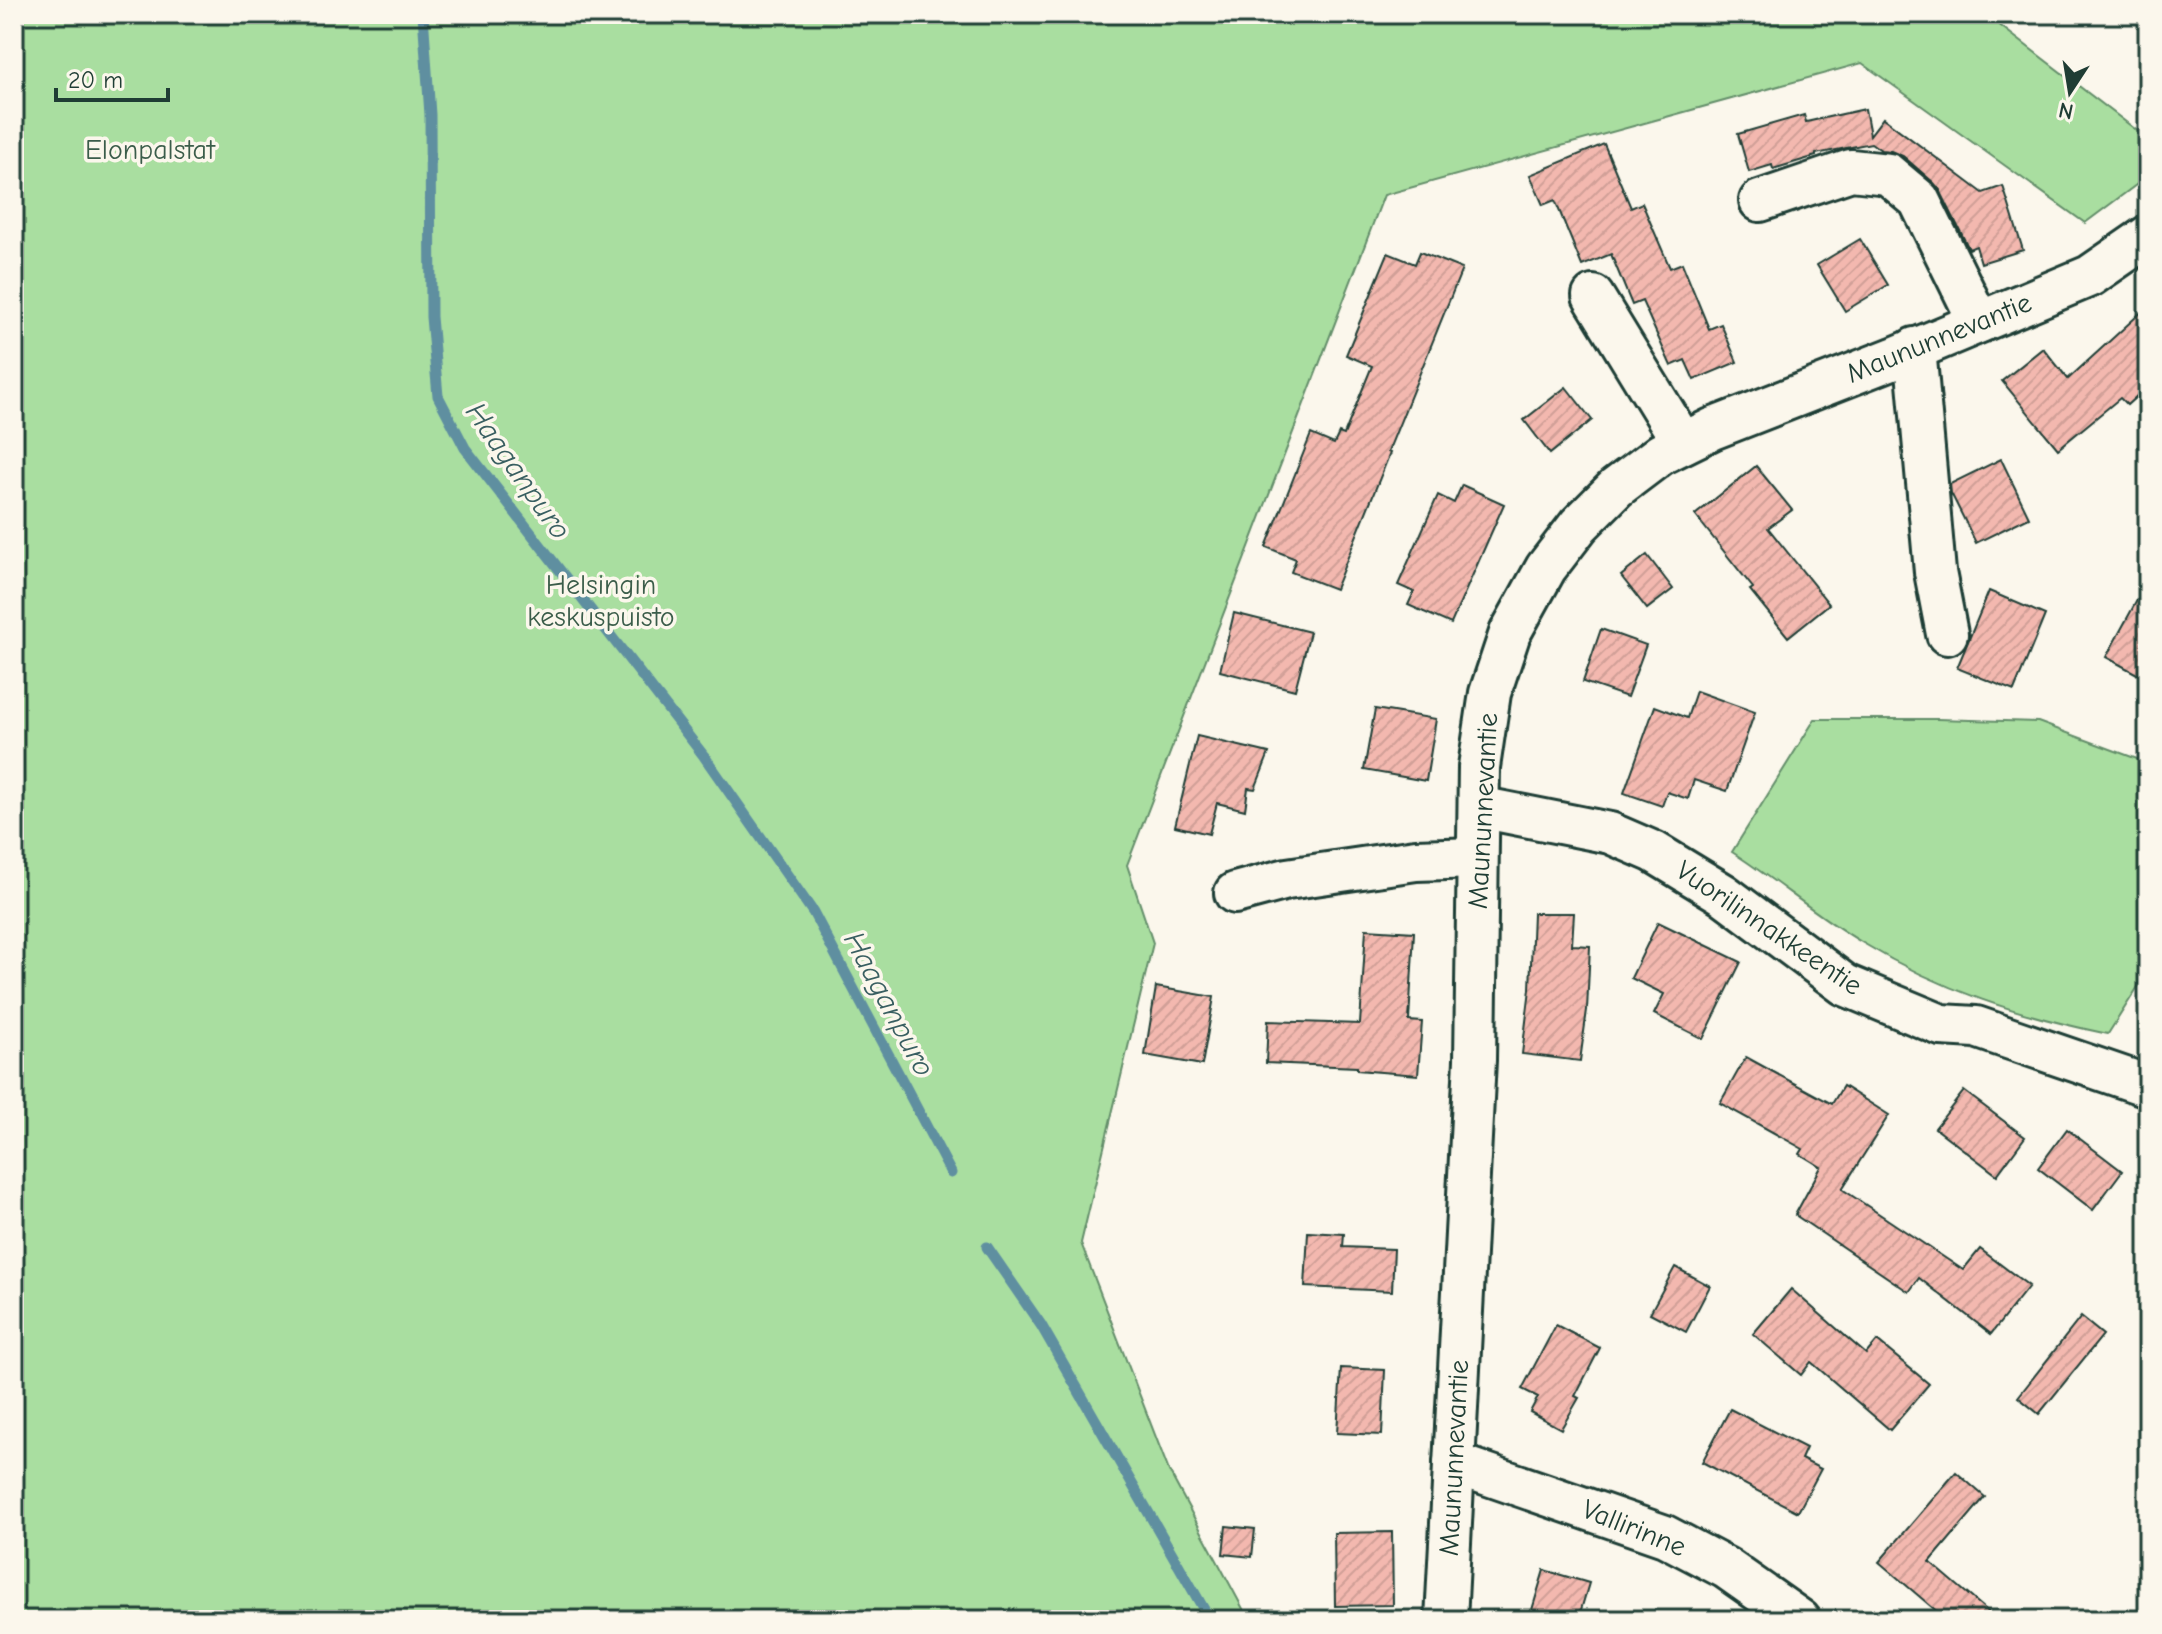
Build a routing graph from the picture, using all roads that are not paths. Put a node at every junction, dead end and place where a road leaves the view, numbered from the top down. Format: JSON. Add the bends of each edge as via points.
{"nodes":[{"id":1,"x":1760,"y":201,"type":"dead end"},
{"id":2,"x":2148,"y":236,"type":"edge"},
{"id":3,"x":1593,"y":296,"type":"dead end"},
{"id":4,"x":1979,"y":322,"type":"junction"},
{"id":5,"x":1915,"y":348,"type":"junction"},
{"id":6,"x":1683,"y":443,"type":"junction"},
{"id":7,"x":1947,"y":634,"type":"dead end"},
{"id":8,"x":1479,"y":807,"type":"junction"},
{"id":9,"x":1477,"y":858,"type":"junction"},
{"id":10,"x":1235,"y":893,"type":"dead end"},
{"id":11,"x":2148,"y":1086,"type":"edge"},
{"id":12,"x":1454,"y":1463,"type":"junction"},
{"id":13,"x":1446,"y":1620,"type":"edge"},
{"id":14,"x":1800,"y":1620,"type":"edge"}],
"edges":[{"from":1,"to":4,"type":"street","via":[[1851,170],[1888,174],[1919,200]]},
{"from":2,"to":4,"type":"street","name":"Maununnevantie","via":[[2090,276]]},
{"from":3,"to":6,"type":"street"},
{"from":4,"to":5,"type":"street","name":"Maununnevantie"},
{"from":5,"to":6,"type":"street","name":"Maununnevantie"},
{"from":5,"to":7,"type":"street","via":[[1935,572]]},
{"from":6,"to":8,"type":"street","name":"Maununnevantie","via":[[1616,488],[1546,568],[1510,633],[1490,693]]},
{"from":8,"to":9,"type":"street","name":"Maununnevantie"},
{"from":8,"to":11,"type":"street","name":"Vuorilinnakkeentie","via":[[1610,833],[1654,852],[1723,894],[1845,985],[1941,1025],[1976,1027]]},
{"from":9,"to":10,"type":"street","via":[[1416,860],[1287,879]]},
{"from":9,"to":12,"type":"street","name":"Maununnevantie","via":[[1475,1060]]},
{"from":12,"to":13,"type":"street","name":"Maununnevantie"},
{"from":12,"to":14,"type":"street","name":"Vallirinne","via":[[1665,1536],[1726,1568]]}]}
